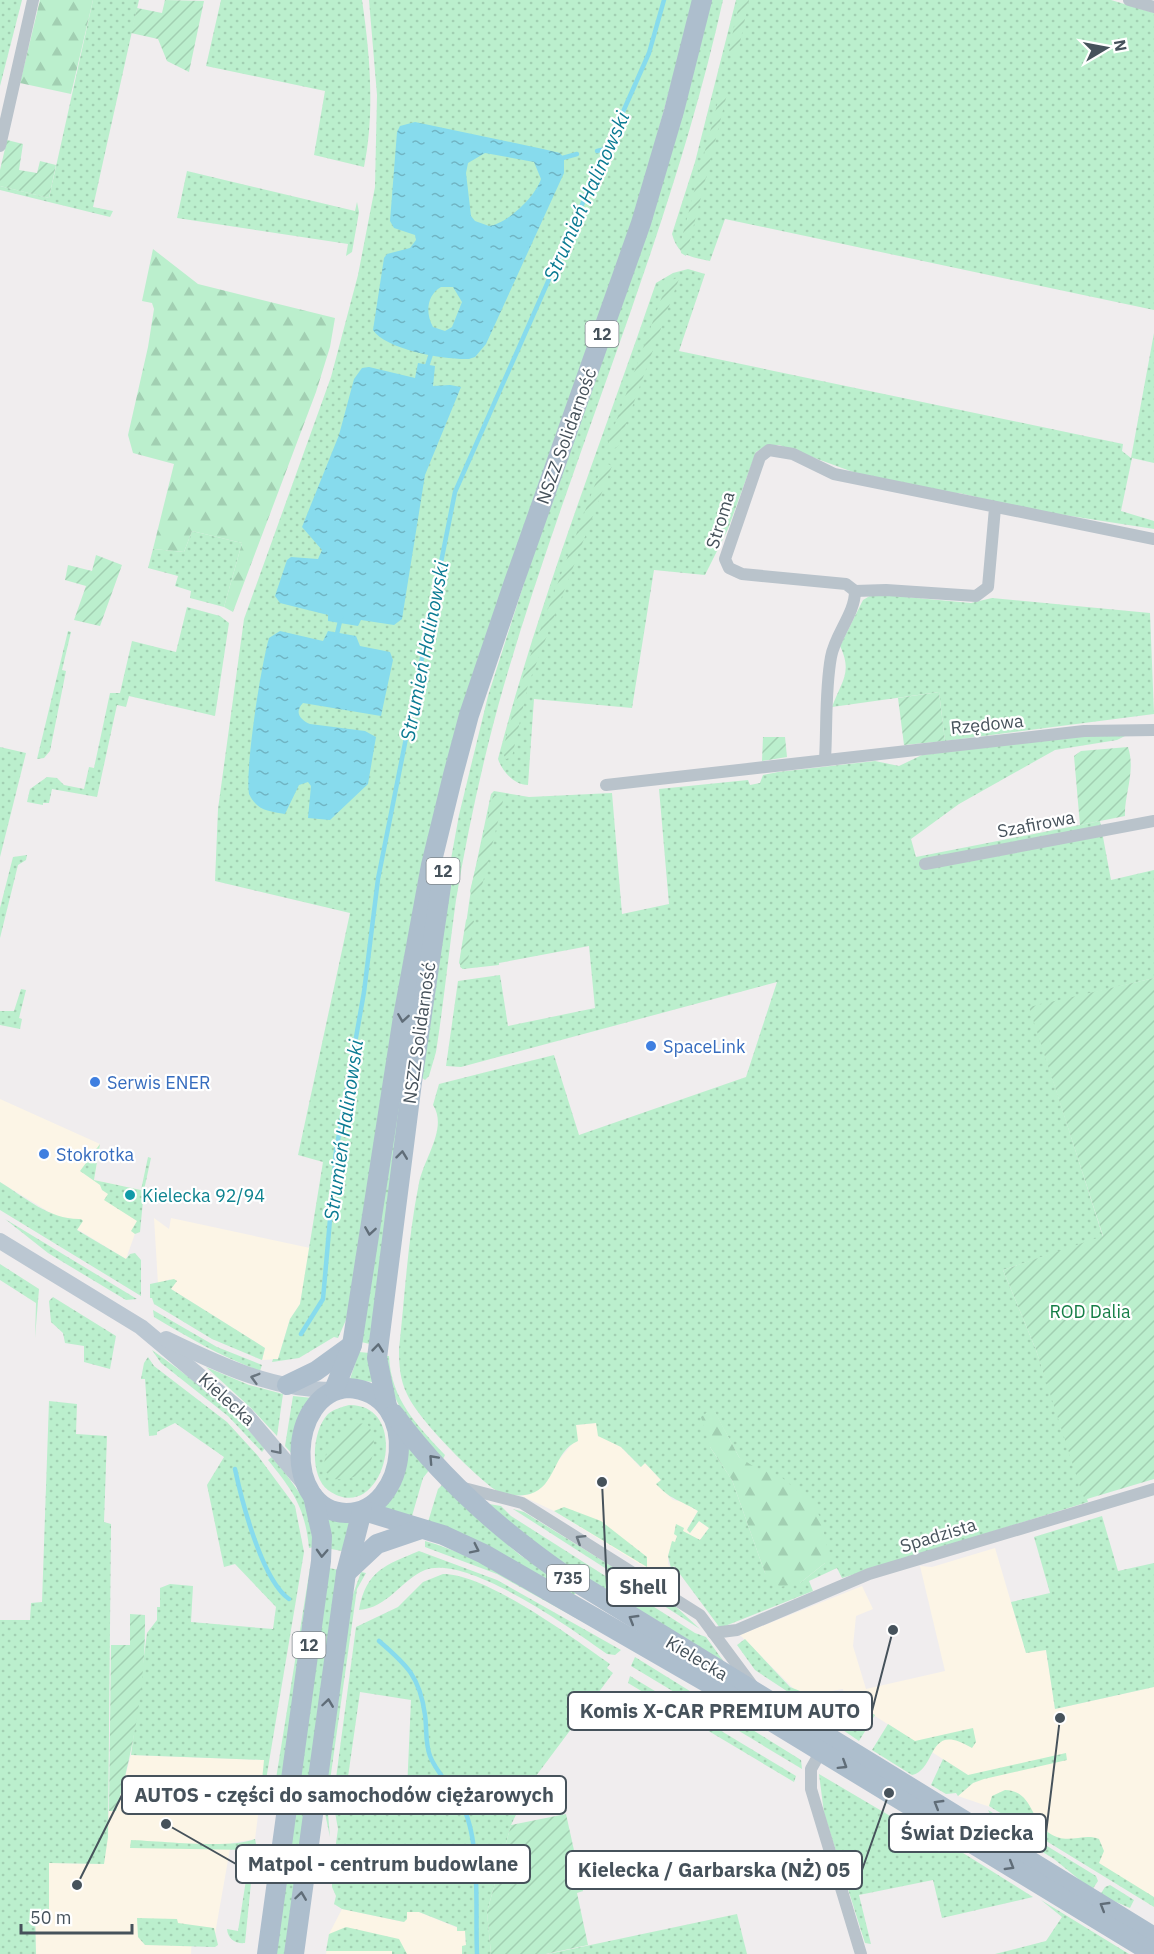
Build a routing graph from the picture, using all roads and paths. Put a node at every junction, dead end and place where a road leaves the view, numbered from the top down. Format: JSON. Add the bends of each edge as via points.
{"nodes":[{"id":1,"x":33,"y":0,"type":"edge"},
{"id":2,"x":702,"y":0,"type":"edge"},
{"id":3,"x":1129,"y":0,"type":"edge"},
{"id":4,"x":1154,"y":7,"type":"edge"},
{"id":5,"x":0,"y":146,"type":"edge"},
{"id":6,"x":995,"y":508,"type":"junction"},
{"id":7,"x":1154,"y":539,"type":"edge"},
{"id":8,"x":855,"y":591,"type":"junction"},
{"id":9,"x":488,"y":663,"type":"junction"},
{"id":10,"x":1154,"y":730,"type":"edge"},
{"id":11,"x":825,"y":760,"type":"junction"},
{"id":12,"x":606,"y":785,"type":"dead end"},
{"id":13,"x":1154,"y":821,"type":"edge"},
{"id":14,"x":925,"y":864,"type":"dead end"},
{"id":15,"x":0,"y":1241,"type":"edge"},
{"id":16,"x":141,"y":1327,"type":"junction"},
{"id":17,"x":352,"y":1345,"type":"junction"},
{"id":18,"x":287,"y":1385,"type":"junction"},
{"id":19,"x":334,"y":1390,"type":"junction"},
{"id":20,"x":391,"y":1410,"type":"junction"},
{"id":21,"x":458,"y":1485,"type":"junction"},
{"id":22,"x":308,"y":1489,"type":"junction"},
{"id":23,"x":1154,"y":1489,"type":"edge"},
{"id":24,"x":363,"y":1511,"type":"junction"},
{"id":25,"x":421,"y":1529,"type":"junction"},
{"id":26,"x":346,"y":1573,"type":"junction"},
{"id":27,"x":737,"y":1630,"type":"junction"},
{"id":28,"x":713,"y":1633,"type":"junction"},
{"id":29,"x":725,"y":1649,"type":"junction"},
{"id":30,"x":773,"y":1704,"type":"junction"},
{"id":31,"x":821,"y":1751,"type":"junction"},
{"id":32,"x":1154,"y":1937,"type":"edge"},
{"id":33,"x":267,"y":1954,"type":"edge"},
{"id":34,"x":294,"y":1954,"type":"edge"},
{"id":35,"x":861,"y":1954,"type":"edge"},
{"id":36,"x":1154,"y":1954,"type":"edge"}],
"edges":[{"from":1,"to":5,"type":"street"},
{"from":2,"to":9,"type":"main road","name":"NSZZ Solidarność","number":"12","via":[[641,223]]},
{"from":3,"to":4,"type":"street"},
{"from":6,"to":7,"type":"street","name":"Stroma"},
{"from":6,"to":8,"type":"street","name":"Stroma","via":[[988,587],[981,594]]},
{"from":6,"to":8,"type":"street","name":"Stroma","via":[[834,474],[783,450],[763,452],[726,552],[726,564],[742,574],[846,584]]},
{"from":8,"to":11,"type":"street","via":[[831,657]]},
{"from":9,"to":17,"type":"main road","name":"NSZZ Solidarność","number":"12","one_way":true,"via":[[469,715],[431,865]]},
{"from":20,"to":9,"type":"main road","name":"NSZZ Solidarność","number":"12","one_way":true,"via":[[377,1358],[411,1082],[444,869]]},
{"from":10,"to":11,"type":"street","name":"Rzędowa","via":[[1084,731]]},
{"from":11,"to":12,"type":"street","name":"Rzędowa"},
{"from":13,"to":14,"type":"street","name":"Szafirowa"},
{"from":15,"to":16,"type":"main road","name":"Kielecka","number":"735"},
{"from":18,"to":16,"type":"main road","name":"Kielecka","number":"735","one_way":true,"via":[[240,1373]]},
{"from":16,"to":22,"type":"main road","name":"Kielecka","number":"735","one_way":true,"via":[[238,1407],[267,1436]]},
{"from":17,"to":18,"type":"main road","via":[[316,1371]]},
{"from":17,"to":19,"type":"main road","name":"NSZZ Solidarność","number":"12"},
{"from":18,"to":19,"type":"main road","name":"Kielecka","number":"735"},
{"from":19,"to":20,"type":"main road","number":"735","via":[[359,1389]]},
{"from":19,"to":22,"type":"main road","number":"12","via":[[318,1400],[307,1422],[301,1449]]},
{"from":21,"to":20,"type":"main road","name":"Kielecka","number":"735","one_way":true},
{"from":20,"to":24,"type":"main road","number":"12","via":[[398,1437],[392,1480],[377,1503]]},
{"from":28,"to":21,"type":"street","one_way":true,"via":[[700,1615],[522,1503]]},
{"from":30,"to":21,"type":"main road","name":"Kielecka","number":"735","one_way":true,"via":[[523,1547]]},
{"from":22,"to":24,"type":"main road","number":"735","via":[[330,1510]]},
{"from":22,"to":33,"type":"main road","number":"12","one_way":true,"via":[[322,1536],[321,1561]]},
{"from":23,"to":27,"type":"street","name":"Spadzista","via":[[869,1574]]},
{"from":24,"to":25,"type":"main road","name":"Kielecka","number":"735"},
{"from":24,"to":26,"type":"main road","number":"12"},
{"from":25,"to":26,"type":"main road","via":[[377,1544]]},
{"from":25,"to":31,"type":"main road","name":"Kielecka","number":"735","one_way":true,"via":[[484,1554],[632,1637]]},
{"from":34,"to":26,"type":"main road","number":"12","one_way":true},
{"from":27,"to":28,"type":"street","name":"Spadzista"},
{"from":27,"to":29,"type":"street","via":[[728,1637]]},
{"from":28,"to":29,"type":"street"},
{"from":29,"to":30,"type":"street"},
{"from":32,"to":30,"type":"main road","name":"Kielecka","number":"735","one_way":true},
{"from":31,"to":35,"type":"street","via":[[811,1769],[811,1789]]},
{"from":31,"to":36,"type":"main road","name":"Kielecka","number":"735","one_way":true}]}
